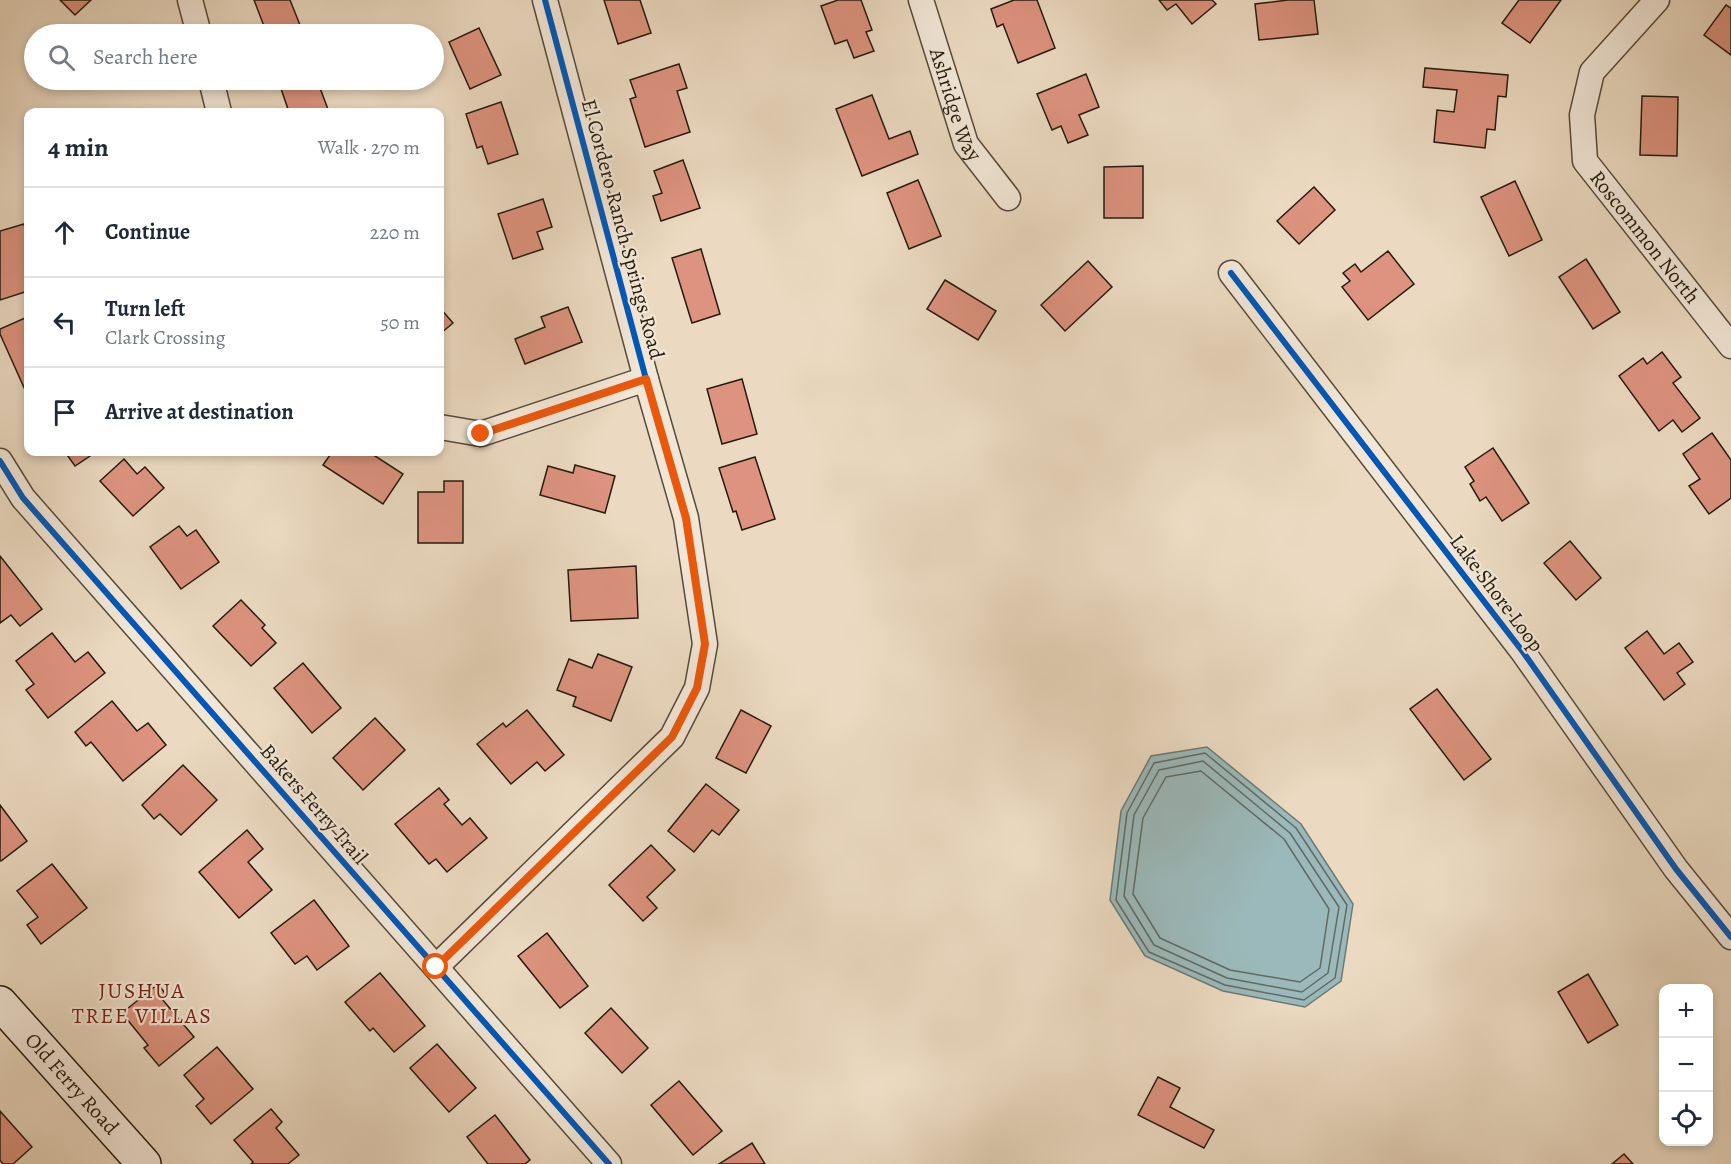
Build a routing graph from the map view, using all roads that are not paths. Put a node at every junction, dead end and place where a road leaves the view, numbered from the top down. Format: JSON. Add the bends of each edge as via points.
{"nodes":[{"id":1,"x":190,"y":0,"type":"edge"},
{"id":2,"x":545,"y":0,"type":"edge"},
{"id":3,"x":921,"y":0,"type":"edge"},
{"id":4,"x":1657,"y":0,"type":"edge"},
{"id":5,"x":196,"y":24,"type":"edge"},
{"id":6,"x":214,"y":90,"type":"edge"},
{"id":7,"x":218,"y":108,"type":"edge"},
{"id":8,"x":1008,"y":198,"type":"dead end"},
{"id":9,"x":1231,"y":273,"type":"dead end"},
{"id":10,"x":1731,"y":346,"type":"edge"},
{"id":11,"x":646,"y":379,"type":"junction"},
{"id":12,"x":444,"y":428,"type":"edge"},
{"id":13,"x":0,"y":461,"type":"edge"},
{"id":14,"x":1731,"y":937,"type":"edge"},
{"id":15,"x":436,"y":967,"type":"junction"},
{"id":16,"x":0,"y":1003,"type":"edge"},
{"id":17,"x":144,"y":1164,"type":"edge"},
{"id":18,"x":609,"y":1164,"type":"edge"}],
"edges":[{"from":1,"to":5,"type":"street"},
{"from":2,"to":11,"type":"street","name":"El Cordero Ranch Springs Road"},
{"from":3,"to":8,"type":"street","name":"Ashridge Way","via":[[966,144]]},
{"from":4,"to":10,"type":"street","name":"Roscommon North","via":[[1592,72],[1582,115],[1585,161]]},
{"from":6,"to":7,"type":"street"},
{"from":9,"to":14,"type":"street","name":"Lake Shore Loop","via":[[1523,652],[1676,869]]},
{"from":11,"to":12,"type":"street","via":[[481,434]]},
{"from":11,"to":15,"type":"street","name":"El Cordero Ranch Springs Road","via":[[686,518],[705,644],[697,688],[672,737]]},
{"from":13,"to":15,"type":"street","name":"Bakers Ferry Trail","via":[[23,498]]},
{"from":15,"to":18,"type":"street","name":"Bakers Ferry Trail"},
{"from":16,"to":17,"type":"street","name":"Old Ferry Road"}]}
